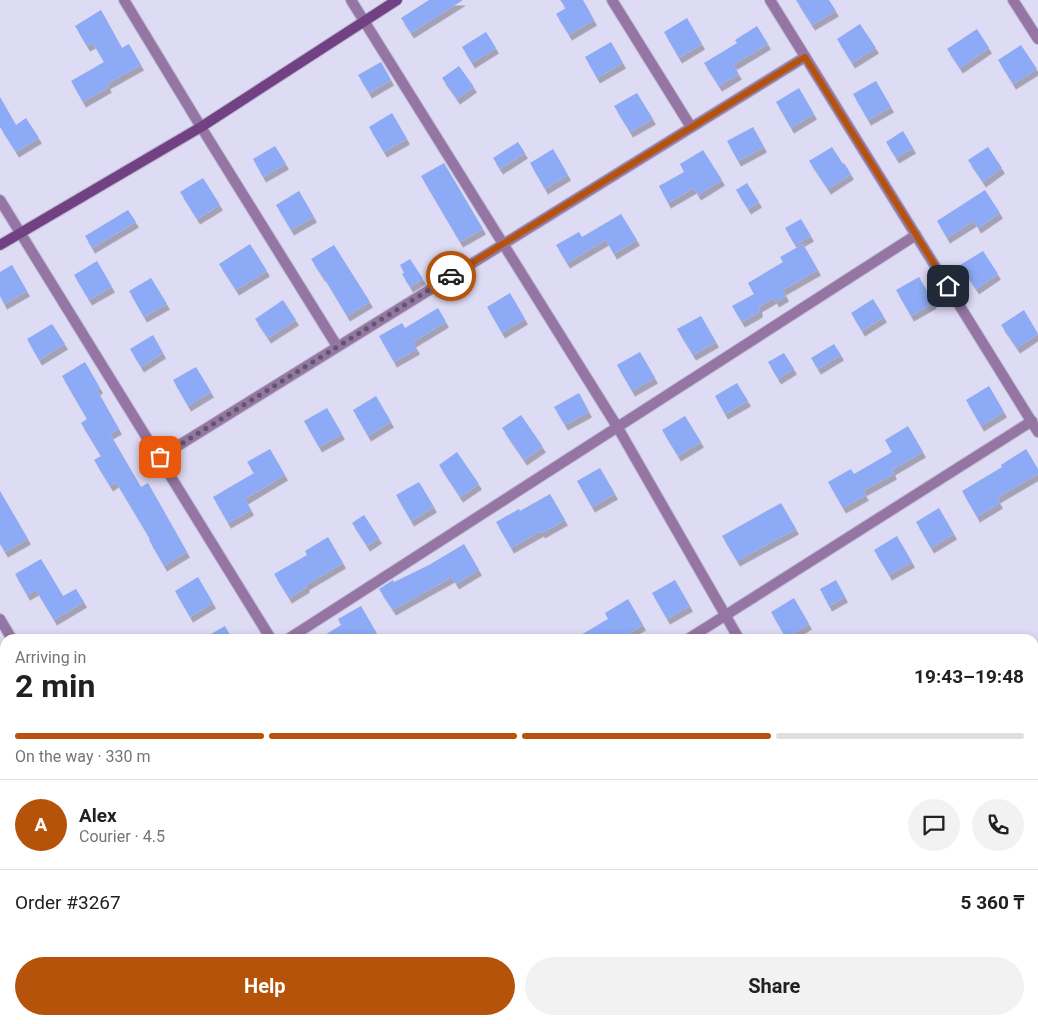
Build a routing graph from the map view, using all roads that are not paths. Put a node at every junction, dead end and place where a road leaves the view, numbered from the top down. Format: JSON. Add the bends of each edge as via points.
{"nodes":[{"id":1,"x":124,"y":0,"type":"edge"},
{"id":2,"x":351,"y":0,"type":"edge"},
{"id":3,"x":397,"y":0,"type":"edge"},
{"id":4,"x":612,"y":0,"type":"edge"},
{"id":5,"x":770,"y":0,"type":"edge"},
{"id":6,"x":1014,"y":0,"type":"edge"},
{"id":7,"x":363,"y":21,"type":"junction"},
{"id":8,"x":1038,"y":39,"type":"edge"},
{"id":9,"x":805,"y":57,"type":"junction"},
{"id":10,"x":201,"y":127,"type":"junction"},
{"id":11,"x":691,"y":127,"type":"junction"},
{"id":12,"x":0,"y":200,"type":"edge"},
{"id":13,"x":20,"y":233,"type":"junction"},
{"id":14,"x":916,"y":235,"type":"junction"},
{"id":15,"x":503,"y":244,"type":"junction"},
{"id":16,"x":0,"y":245,"type":"edge"},
{"id":17,"x":337,"y":346,"type":"junction"},
{"id":18,"x":1032,"y":421,"type":"junction"},
{"id":19,"x":618,"y":428,"type":"junction"},
{"id":20,"x":1038,"y":432,"type":"edge"},
{"id":21,"x":160,"y":457,"type":"junction"},
{"id":22,"x":725,"y":617,"type":"junction"},
{"id":23,"x":0,"y":619,"type":"edge"},
{"id":24,"x":9,"y":634,"type":"edge"},
{"id":25,"x":268,"y":634,"type":"edge"},
{"id":26,"x":296,"y":634,"type":"edge"},
{"id":27,"x":696,"y":634,"type":"edge"},
{"id":28,"x":736,"y":634,"type":"edge"}],
"edges":[{"from":1,"to":10,"type":"street"},
{"from":2,"to":7,"type":"street"},
{"from":3,"to":7,"type":"street"},
{"from":4,"to":11,"type":"street"},
{"from":5,"to":9,"type":"street"},
{"from":6,"to":8,"type":"street"},
{"from":7,"to":10,"type":"street"},
{"from":7,"to":15,"type":"street"},
{"from":9,"to":11,"type":"street"},
{"from":9,"to":14,"type":"street"},
{"from":10,"to":13,"type":"street"},
{"from":10,"to":17,"type":"street"},
{"from":11,"to":15,"type":"street"},
{"from":12,"to":13,"type":"street"},
{"from":13,"to":16,"type":"street"},
{"from":13,"to":21,"type":"street"},
{"from":14,"to":18,"type":"street"},
{"from":14,"to":19,"type":"street"},
{"from":15,"to":17,"type":"street"},
{"from":15,"to":19,"type":"street"},
{"from":17,"to":21,"type":"street"},
{"from":18,"to":20,"type":"street"},
{"from":18,"to":22,"type":"street"},
{"from":19,"to":22,"type":"street"},
{"from":19,"to":26,"type":"street"},
{"from":21,"to":25,"type":"street"},
{"from":22,"to":27,"type":"street"},
{"from":22,"to":28,"type":"street"},
{"from":23,"to":24,"type":"street"}]}
